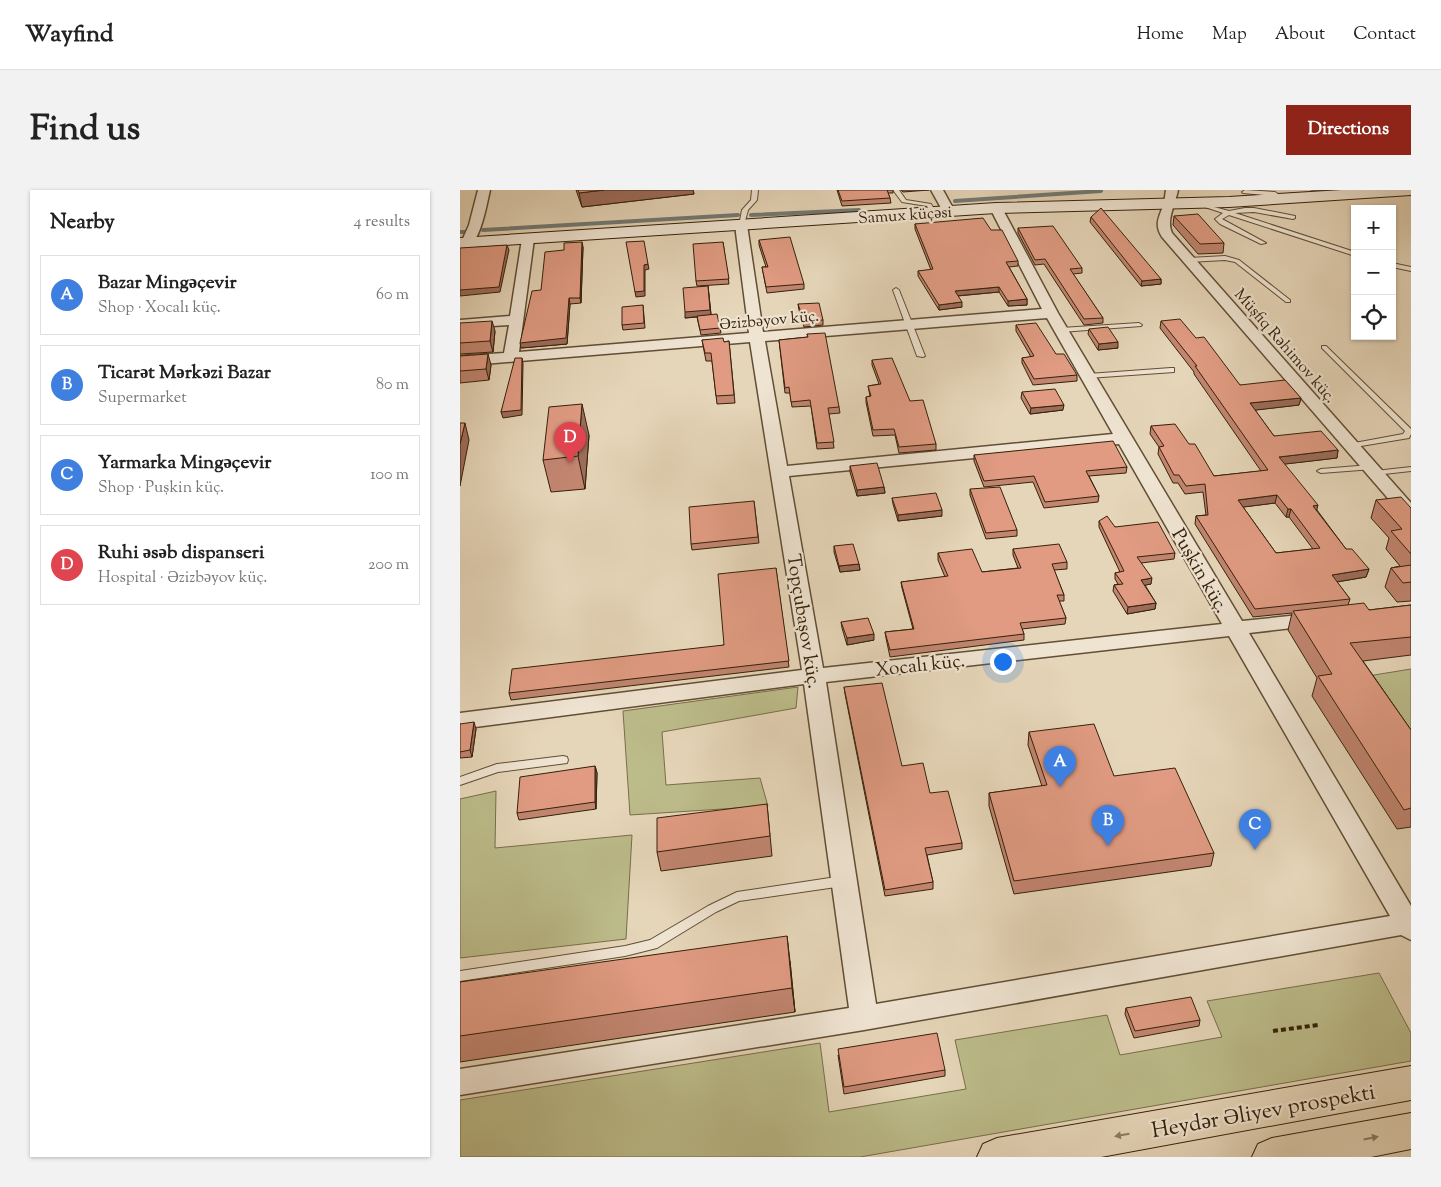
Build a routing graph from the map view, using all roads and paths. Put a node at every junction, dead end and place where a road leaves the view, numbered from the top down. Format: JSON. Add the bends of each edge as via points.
{"nodes":[{"id":1,"x":484,"y":190,"type":"edge"},
{"id":2,"x":755,"y":190,"type":"edge"},
{"id":3,"x":896,"y":190,"type":"edge"},
{"id":4,"x":937,"y":190,"type":"edge"},
{"id":5,"x":1245,"y":192,"type":"dead end"},
{"id":6,"x":1408,"y":193,"type":"edge"},
{"id":7,"x":1171,"y":197,"type":"edge"},
{"id":8,"x":1283,"y":199,"type":"junction"},
{"id":9,"x":1201,"y":204,"type":"junction"},
{"id":10,"x":996,"y":208,"type":"junction"},
{"id":11,"x":942,"y":212,"type":"junction"},
{"id":12,"x":1226,"y":213,"type":"junction"},
{"id":13,"x":1293,"y":218,"type":"dead end"},
{"id":14,"x":742,"y":225,"type":"junction"},
{"id":15,"x":528,"y":239,"type":"junction"},
{"id":16,"x":463,"y":243,"type":"edge"},
{"id":17,"x":1263,"y":243,"type":"dead end"},
{"id":18,"x":1351,"y":253,"type":"edge"},
{"id":19,"x":1189,"y":260,"type":"junction"},
{"id":20,"x":1396,"y":266,"type":"edge"},
{"id":21,"x":1411,"y":269,"type":"edge"},
{"id":22,"x":896,"y":290,"type":"dead end"},
{"id":23,"x":1288,"y":301,"type":"dead end"},
{"id":24,"x":1051,"y":313,"type":"junction"},
{"id":25,"x":516,"y":320,"type":"junction"},
{"id":26,"x":460,"y":324,"type":"edge"},
{"id":27,"x":909,"y":325,"type":"junction"},
{"id":28,"x":1140,"y":325,"type":"dead end"},
{"id":29,"x":1061,"y":330,"type":"junction"},
{"id":30,"x":757,"y":338,"type":"junction"},
{"id":31,"x":1324,"y":347,"type":"dead end"},
{"id":32,"x":921,"y":356,"type":"dead end"},
{"id":33,"x":511,"y":358,"type":"junction"},
{"id":34,"x":460,"y":362,"type":"edge"},
{"id":35,"x":1170,"y":370,"type":"dead end"},
{"id":36,"x":1088,"y":376,"type":"junction"},
{"id":37,"x":1125,"y":438,"type":"junction"},
{"id":38,"x":1352,"y":446,"type":"junction"},
{"id":39,"x":1411,"y":469,"type":"edge"},
{"id":40,"x":1373,"y":470,"type":"junction"},
{"id":41,"x":1321,"y":471,"type":"dead end"},
{"id":42,"x":781,"y":472,"type":"junction"},
{"id":43,"x":1411,"y":514,"type":"edge"},
{"id":44,"x":1342,"y":616,"type":"edge"},
{"id":45,"x":1234,"y":628,"type":"junction"},
{"id":46,"x":814,"y":676,"type":"junction"},
{"id":47,"x":460,"y":721,"type":"edge"},
{"id":48,"x":563,"y":760,"type":"dead end"},
{"id":49,"x":460,"y":781,"type":"edge"},
{"id":50,"x":843,"y":880,"type":"junction"},
{"id":51,"x":1409,"y":926,"type":"edge"},
{"id":52,"x":460,"y":976,"type":"edge"},
{"id":53,"x":864,"y":1018,"type":"junction"},
{"id":54,"x":1318,"y":1025,"type":"dead end"},
{"id":55,"x":1274,"y":1032,"type":"dead end"},
{"id":56,"x":460,"y":1082,"type":"edge"},
{"id":57,"x":1411,"y":1083,"type":"edge"},
{"id":58,"x":1411,"y":1131,"type":"edge"},
{"id":59,"x":997,"y":1157,"type":"edge"},
{"id":60,"x":1272,"y":1157,"type":"edge"}],
"edges":[{"from":1,"to":16,"type":"street","via":[[476,225]]},
{"from":2,"to":14,"type":"lane","via":[[754,200],[745,210]]},
{"from":3,"to":11,"type":"lane","via":[[904,201],[929,204]]},
{"from":4,"to":11,"type":"street"},
{"from":5,"to":8,"type":"lane","via":[[1275,194]]},
{"from":6,"to":8,"type":"main road","name":"Samux küçəsi"},
{"from":7,"to":9,"type":"main road","name":"Samux küçəsi"},
{"from":7,"to":10,"type":"main road","name":"Samux küçəsi"},
{"from":7,"to":19,"type":"street","name":"Müşfiq Rəhimov küç.","via":[[1162,226]]},
{"from":8,"to":9,"type":"main road","name":"Samux küçəsi"},
{"from":9,"to":12,"type":"lane"},
{"from":10,"to":11,"type":"main road","name":"Samux küçəsi"},
{"from":10,"to":24,"type":"street","name":"Puşkin küç."},
{"from":11,"to":14,"type":"main road","name":"Samux küçəsi"},
{"from":12,"to":13,"type":"lane","via":[[1247,210]]},
{"from":12,"to":17,"type":"lane","via":[[1218,219],[1219,222]]},
{"from":12,"to":18,"type":"lane"},
{"from":14,"to":15,"type":"main road","name":"Samux küçəsi"},
{"from":14,"to":30,"type":"street","name":"Topçubaşov küç."},
{"from":15,"to":16,"type":"main road","name":"Samux küçəsi"},
{"from":15,"to":25,"type":"street"},
{"from":19,"to":23,"type":"lane","via":[[1225,258],[1237,261]]},
{"from":19,"to":38,"type":"street","name":"Müşfiq Rəhimov küç."},
{"from":20,"to":21,"type":"lane"},
{"from":22,"to":27,"type":"lane"},
{"from":24,"to":27,"type":"street","name":"Əzizbəyov küç."},
{"from":24,"to":29,"type":"street","name":"Puşkin küç."},
{"from":25,"to":26,"type":"street"},
{"from":25,"to":33,"type":"street"},
{"from":27,"to":30,"type":"street","name":"Əzizbəyov küç."},
{"from":27,"to":32,"type":"lane"},
{"from":28,"to":29,"type":"lane"},
{"from":29,"to":36,"type":"street","name":"Puşkin küç."},
{"from":30,"to":33,"type":"street","name":"Əzizbəyov küç."},
{"from":30,"to":42,"type":"street","name":"Topçubaşov küç."},
{"from":31,"to":38,"type":"lane","via":[[1408,432],[1406,436]]},
{"from":33,"to":34,"type":"street","name":"Əzizbəyov küç."},
{"from":35,"to":36,"type":"lane"},
{"from":36,"to":37,"type":"street","name":"Puşkin küç."},
{"from":37,"to":42,"type":"street"},
{"from":37,"to":45,"type":"street","name":"Puşkin küç."},
{"from":38,"to":40,"type":"street","name":"Müşfiq Rəhimov küç."},
{"from":39,"to":40,"type":"lane"},
{"from":40,"to":41,"type":"lane"},
{"from":40,"to":43,"type":"street","name":"Müşfiq Rəhimov küç."},
{"from":42,"to":46,"type":"street","name":"Topçubaşov küç."},
{"from":44,"to":45,"type":"street","name":"Xocalı küç."},
{"from":45,"to":46,"type":"street","name":"Xocalı küç."},
{"from":45,"to":51,"type":"street","name":"Puşkin küç."},
{"from":46,"to":47,"type":"street","name":"Xocalı küç."},
{"from":46,"to":50,"type":"street","name":"Topçubaşov küç."},
{"from":48,"to":49,"type":"lane","via":[[496,768]]},
{"from":50,"to":52,"type":"lane","via":[[737,897],[653,944]]},
{"from":50,"to":53,"type":"street","name":"Topçubaşov küç."},
{"from":51,"to":53,"type":"street"},
{"from":53,"to":56,"type":"street"},
{"from":54,"to":55,"type":"path"},
{"from":57,"to":59,"type":"main road","name":"Heydər Əliyev prospekti","one_way":true},
{"from":60,"to":58,"type":"main road","one_way":true}]}
